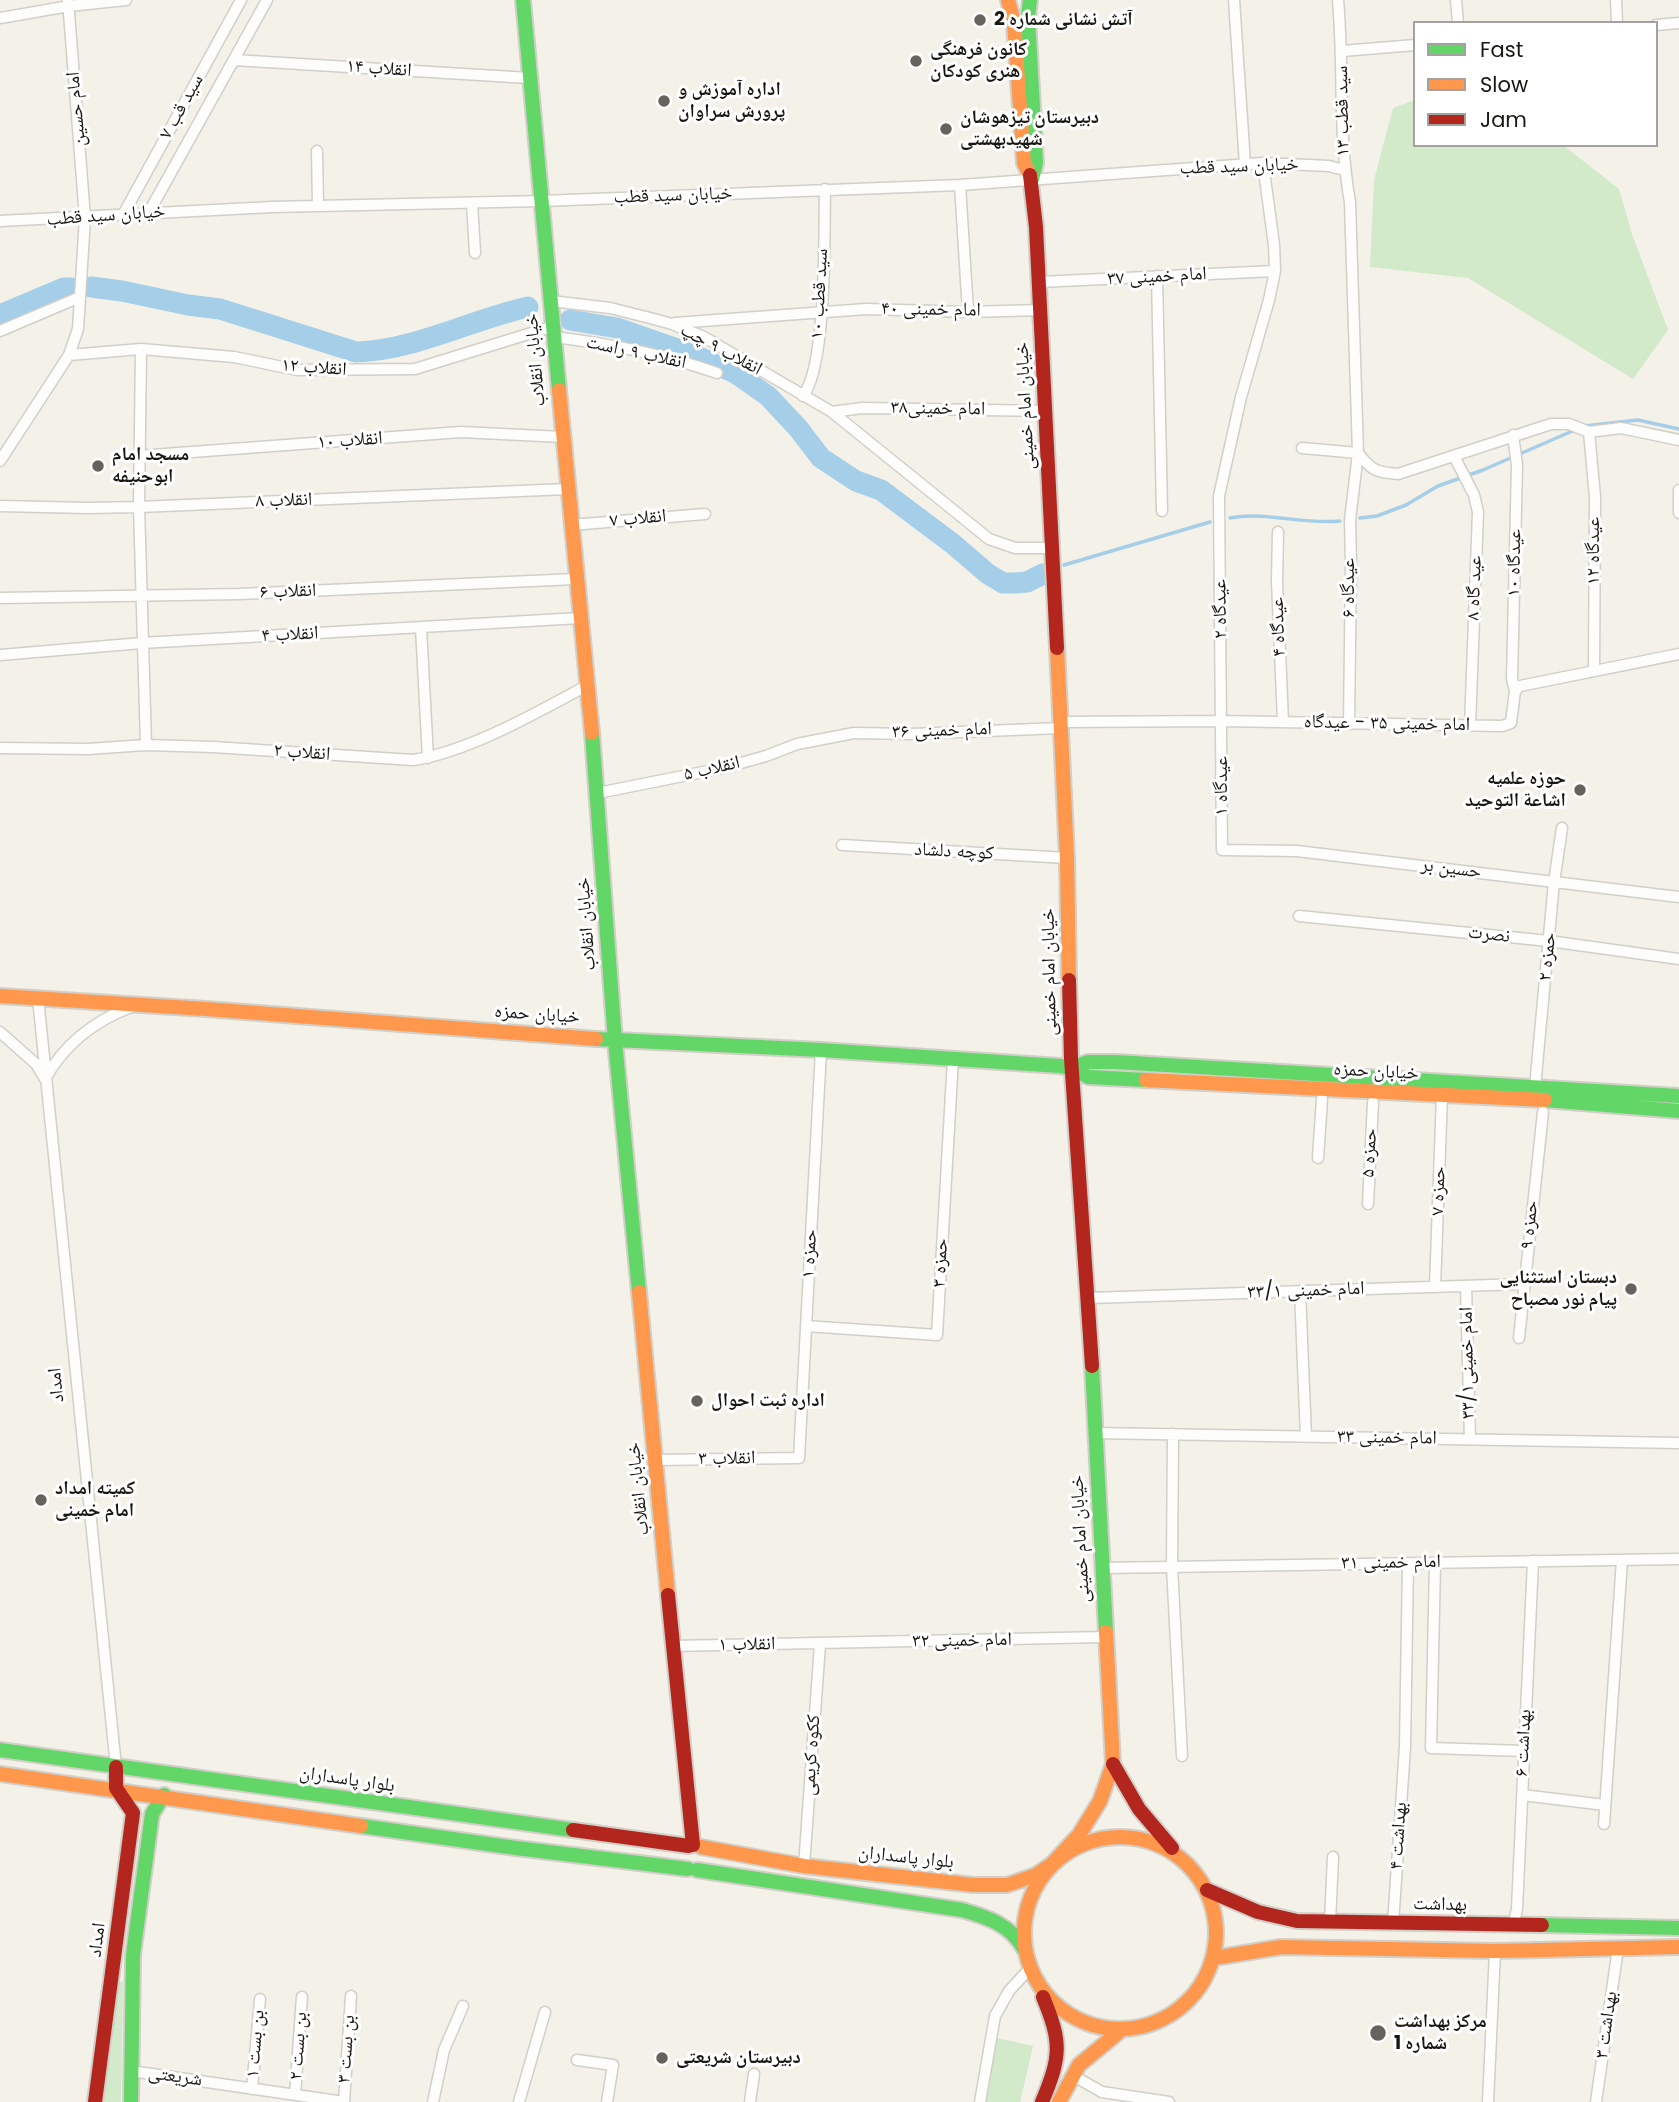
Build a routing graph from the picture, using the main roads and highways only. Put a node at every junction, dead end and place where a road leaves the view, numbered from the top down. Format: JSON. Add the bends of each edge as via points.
{"nodes":[{"id":1,"x":523,"y":0,"type":"edge"},
{"id":2,"x":1008,"y":0,"type":"edge"},
{"id":3,"x":1030,"y":0,"type":"edge"},
{"id":4,"x":1032,"y":179,"type":"junction"},
{"id":5,"x":0,"y":996,"type":"edge"},
{"id":6,"x":615,"y":1041,"type":"junction"},
{"id":7,"x":1072,"y":1068,"type":"junction"},
{"id":8,"x":1679,"y":1096,"type":"edge"},
{"id":9,"x":1537,"y":1099,"type":"junction"},
{"id":10,"x":1679,"y":1111,"type":"edge"},
{"id":11,"x":0,"y":1750,"type":"edge"},
{"id":12,"x":1113,"y":1764,"type":"junction"},
{"id":13,"x":116,"y":1767,"type":"junction"},
{"id":14,"x":0,"y":1774,"type":"edge"},
{"id":15,"x":116,"y":1788,"type":"junction"},
{"id":16,"x":164,"y":1795,"type":"junction"},
{"id":17,"x":695,"y":1846,"type":"junction"},
{"id":18,"x":1059,"y":1858,"type":"junction"},
{"id":19,"x":1186,"y":1862,"type":"junction"},
{"id":20,"x":692,"y":1870,"type":"junction"},
{"id":21,"x":1206,"y":1889,"type":"junction"},
{"id":22,"x":1387,"y":1924,"type":"junction"},
{"id":23,"x":1626,"y":1927,"type":"junction"},
{"id":24,"x":1679,"y":1928,"type":"edge"},
{"id":25,"x":1679,"y":1947,"type":"edge"},
{"id":26,"x":1621,"y":1948,"type":"junction"},
{"id":27,"x":1382,"y":1949,"type":"junction"},
{"id":28,"x":1025,"y":1952,"type":"junction"},
{"id":29,"x":1214,"y":1958,"type":"junction"},
{"id":30,"x":114,"y":1969,"type":"junction"},
{"id":31,"x":133,"y":1972,"type":"junction"},
{"id":32,"x":1037,"y":1983,"type":"junction"},
{"id":33,"x":1120,"y":2031,"type":"junction"},
{"id":34,"x":95,"y":2102,"type":"edge"},
{"id":35,"x":131,"y":2102,"type":"edge"},
{"id":36,"x":1042,"y":2102,"type":"edge"},
{"id":37,"x":1059,"y":2102,"type":"edge"}],
"edges":[{"from":1,"to":6,"type":"main road","name":"خیابان انقلاب","via":[[598,793]]},
{"from":2,"to":4,"type":"main road","name":"خیابان امام خمینی","via":[[1014,23],[1024,163]]},
{"from":3,"to":4,"type":"main road","name":"خیابان امام خمینی","via":[[1036,163]]},
{"from":4,"to":7,"type":"main road","name":"خیابان امام خمینی","via":[[1061,725]]},
{"from":5,"to":6,"type":"main road","name":"خیابان حمزه"},
{"from":6,"to":7,"type":"main road","name":"خیابان حمزه"},
{"from":6,"to":17,"type":"main road","name":"خیابان انقلاب"},
{"from":7,"to":9,"type":"main road","name":"خیابان حمزه","via":[[1088,1062],[1116,1062]]},
{"from":7,"to":9,"type":"main road","name":"خیابان حمزه","via":[[1088,1077]]},
{"from":7,"to":12,"type":"main road","name":"خیابان امام خمینی"},
{"from":8,"to":9,"type":"main road","name":"خیابان حمزه"},
{"from":9,"to":10,"type":"main road","name":"خیابان حمزه"},
{"from":11,"to":13,"type":"main road","name":"بلوار پاسداران"},
{"from":12,"to":18,"type":"main road","via":[[1097,1808]]},
{"from":12,"to":19,"type":"main road","via":[[1129,1799]]},
{"from":13,"to":15,"type":"main road"},
{"from":13,"to":17,"type":"main road","name":"بلوار پاسداران"},
{"from":14,"to":15,"type":"main road"},
{"from":15,"to":16,"type":"main road"},
{"from":15,"to":30,"type":"main road","name":"امداد","via":[[133,1813]]},
{"from":16,"to":20,"type":"main road","via":[[593,1860]]},
{"from":16,"to":31,"type":"main road","name":"امداد","via":[[152,1814]]},
{"from":17,"to":18,"type":"main road","name":"بلوار پاسداران","via":[[804,1866],[990,1886],[1017,1883]]},
{"from":17,"to":20,"type":"main road","via":[[681,1855],[682,1863]]},
{"from":17,"to":20,"type":"main road","via":[[707,1858],[704,1866]]},
{"from":18,"to":19,"type":"main road","via":[[1083,1844],[1110,1837],[1137,1838],[1163,1846]]},
{"from":18,"to":28,"type":"main road","via":[[1041,1877],[1029,1900]]},
{"from":19,"to":21,"type":"main road"},
{"from":20,"to":28,"type":"main road","via":[[975,1913],[1009,1930]]},
{"from":21,"to":22,"type":"main road","name":"بهداشت","via":[[1258,1912],[1297,1922]]},
{"from":21,"to":29,"type":"main road","via":[[1215,1912]]},
{"from":22,"to":23,"type":"main road","name":"بهداشت"},
{"from":22,"to":27,"type":"main road"},
{"from":23,"to":24,"type":"main road","name":"بهداشت"},
{"from":23,"to":26,"type":"main road"},
{"from":25,"to":26,"type":"main road"},
{"from":26,"to":27,"type":"main road"},
{"from":27,"to":29,"type":"main road","via":[[1281,1947]]},
{"from":28,"to":32,"type":"main road"},
{"from":29,"to":33,"type":"main road","via":[[1202,1987],[1180,2011],[1152,2026]]},
{"from":30,"to":31,"type":"main road"},
{"from":30,"to":34,"type":"main road","name":"امداد"},
{"from":31,"to":35,"type":"main road","name":"امداد"},
{"from":32,"to":33,"type":"main road","via":[[1059,2008],[1087,2025]]},
{"from":32,"to":36,"type":"main road","via":[[1057,2029],[1059,2055]]},
{"from":33,"to":37,"type":"main road","via":[[1079,2065]]}]}
